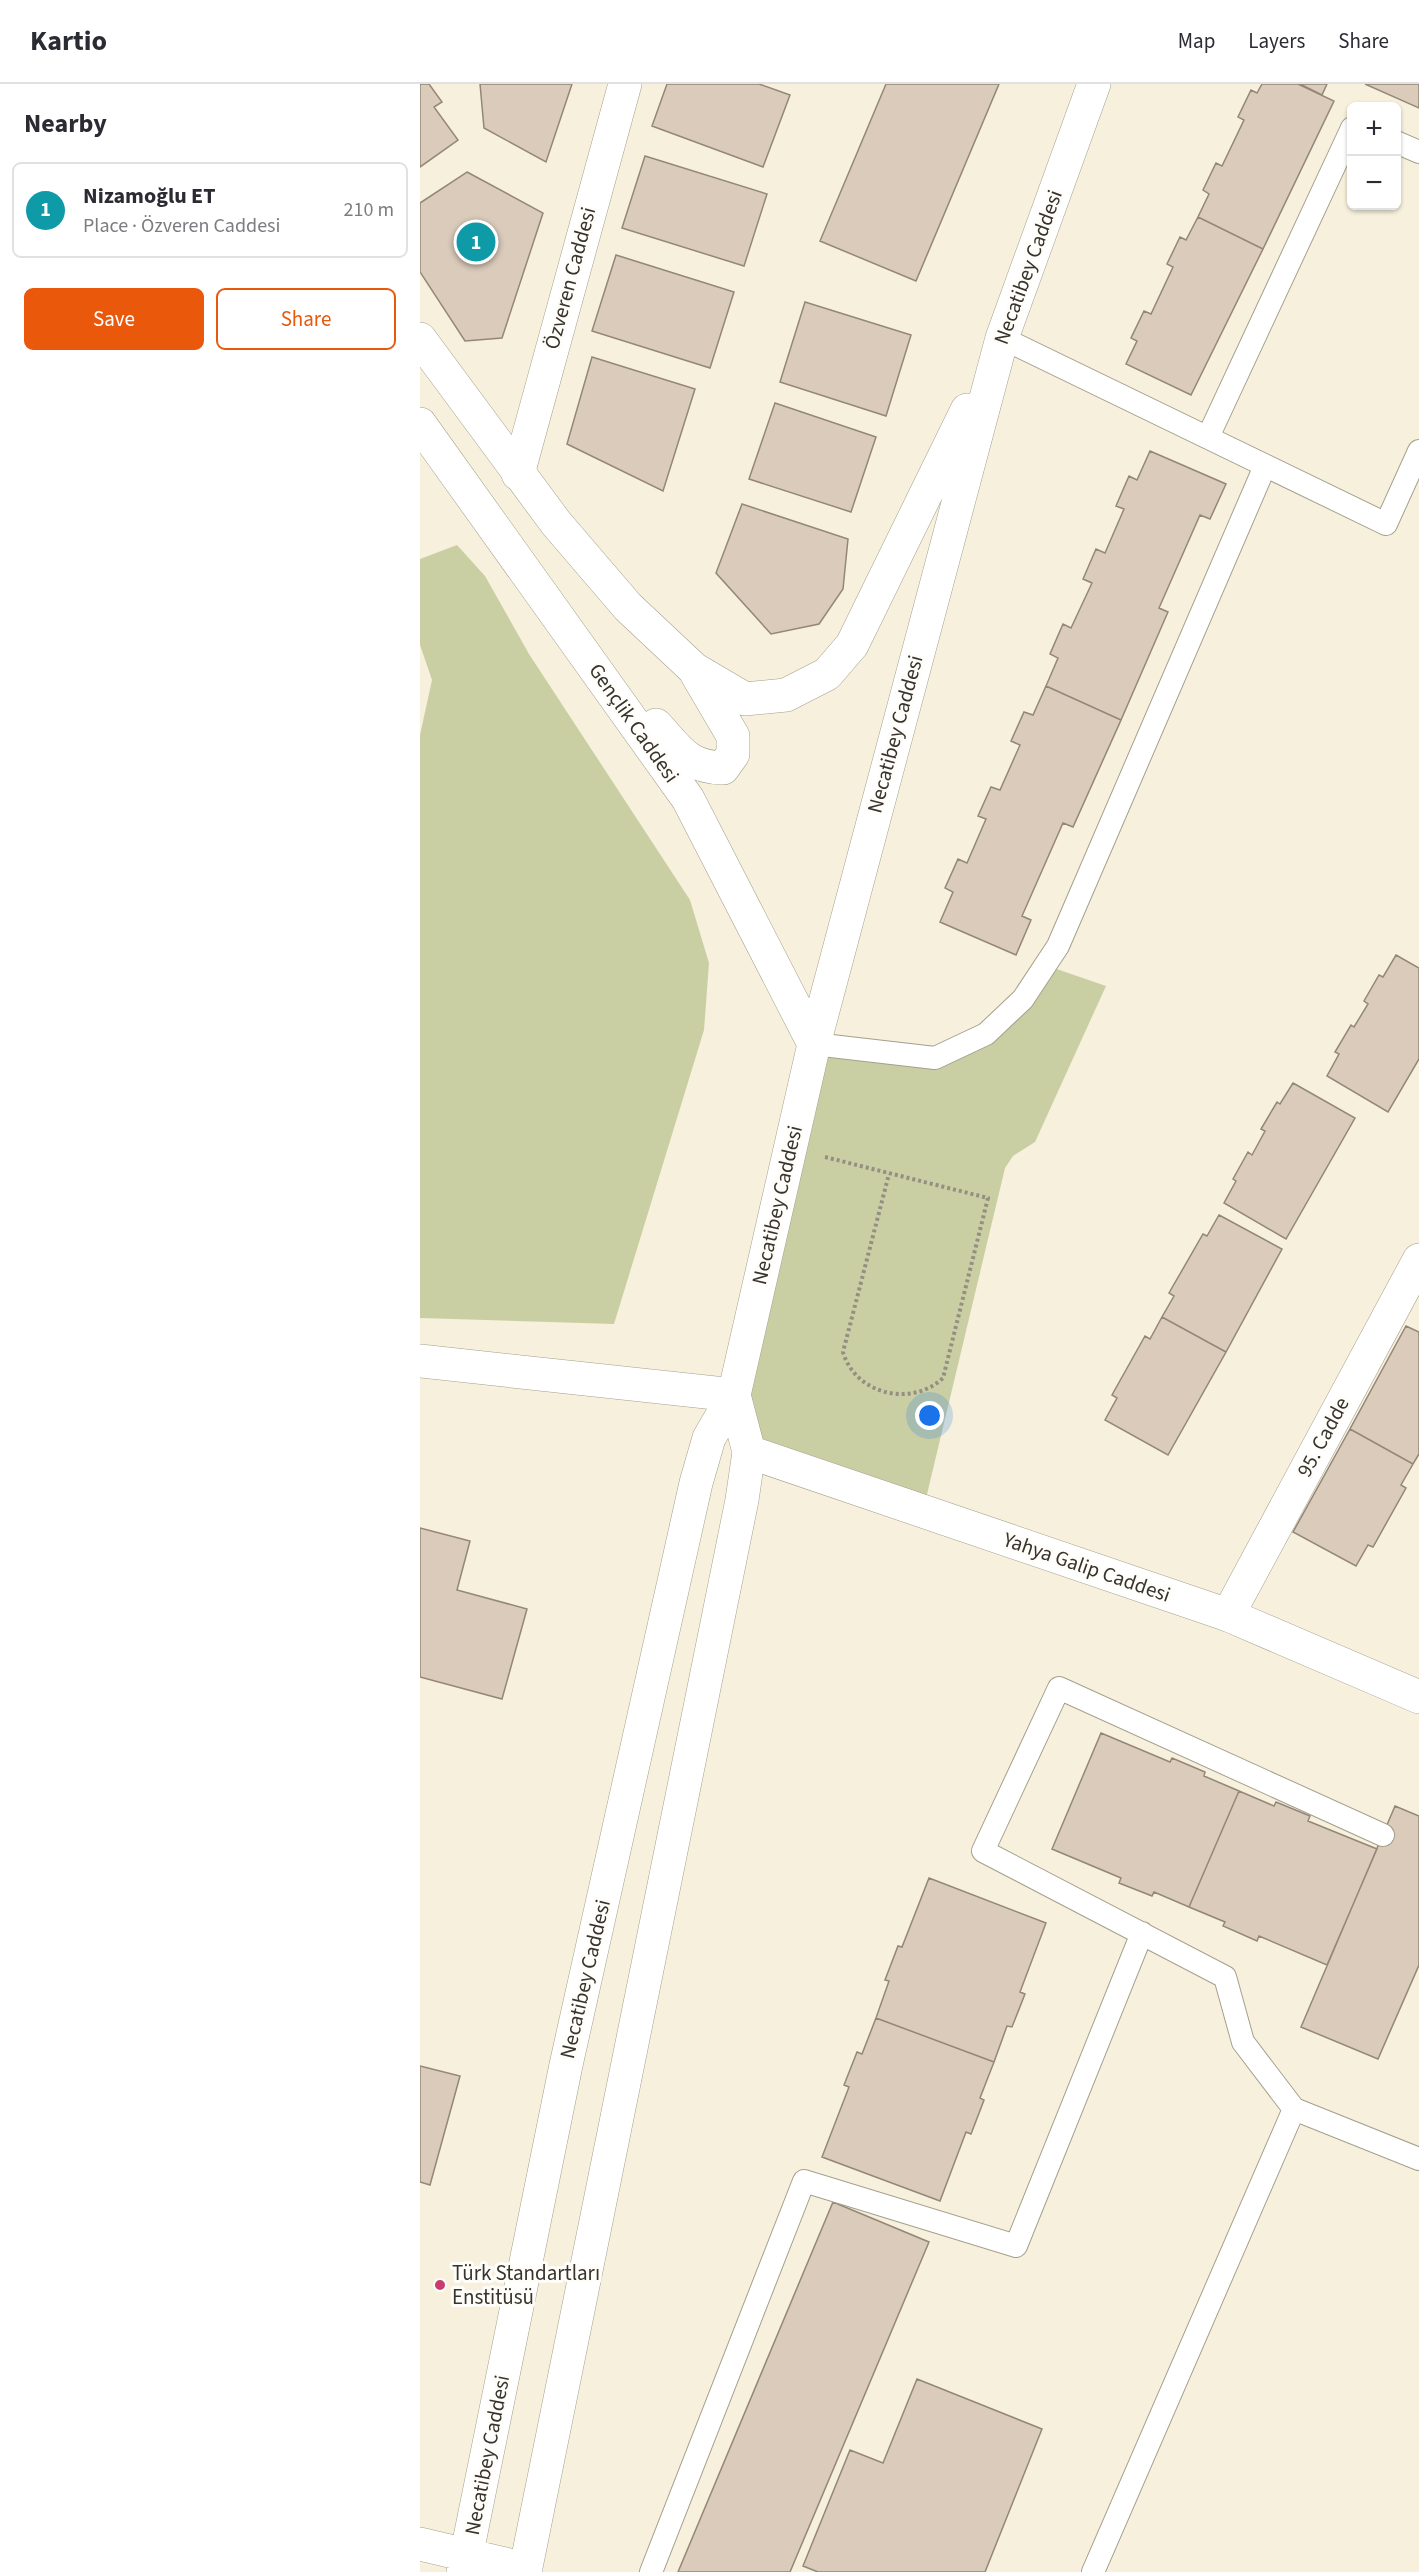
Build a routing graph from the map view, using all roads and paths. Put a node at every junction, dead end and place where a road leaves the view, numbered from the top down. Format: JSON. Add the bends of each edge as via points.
{"nodes":[{"id":1,"x":625,"y":84,"type":"edge"},
{"id":2,"x":1094,"y":84,"type":"edge"},
{"id":3,"x":1347,"y":139,"type":"edge"},
{"id":4,"x":1401,"y":144,"type":"edge"},
{"id":5,"x":1419,"y":152,"type":"edge"},
{"id":6,"x":1002,"y":338,"type":"junction"},
{"id":7,"x":420,"y":339,"type":"edge"},
{"id":8,"x":420,"y":424,"type":"edge"},
{"id":9,"x":1208,"y":437,"type":"junction"},
{"id":10,"x":1419,"y":451,"type":"edge"},
{"id":11,"x":1265,"y":466,"type":"junction"},
{"id":12,"x":518,"y":474,"type":"junction"},
{"id":13,"x":577,"y":643,"type":"junction"},
{"id":14,"x":694,"y":669,"type":"junction"},
{"id":15,"x":814,"y":1044,"type":"junction"},
{"id":16,"x":790,"y":1148,"type":"junction"},
{"id":17,"x":889,"y":1174,"type":"junction"},
{"id":18,"x":1419,"y":1260,"type":"edge"},
{"id":19,"x":420,"y":1361,"type":"edge"},
{"id":20,"x":734,"y":1395,"type":"junction"},
{"id":21,"x":749,"y":1452,"type":"junction"},
{"id":22,"x":1228,"y":1614,"type":"junction"},
{"id":23,"x":1419,"y":1697,"type":"edge"},
{"id":24,"x":1383,"y":1835,"type":"dead end"},
{"id":25,"x":1142,"y":1934,"type":"junction"},
{"id":26,"x":1294,"y":2109,"type":"junction"},
{"id":27,"x":1419,"y":2159,"type":"edge"},
{"id":28,"x":420,"y":2544,"type":"edge"},
{"id":29,"x":465,"y":2564,"type":"edge"},
{"id":30,"x":526,"y":2571,"type":"edge"},
{"id":31,"x":651,"y":2572,"type":"edge"},
{"id":32,"x":1093,"y":2572,"type":"edge"}],
"edges":[{"from":1,"to":12,"type":"main road","name":"Özveren Caddesi"},
{"from":2,"to":6,"type":"main road","name":"Necatibey Caddesi"},
{"from":3,"to":9,"type":"lane"},
{"from":4,"to":5,"type":"lane"},
{"from":6,"to":9,"type":"lane"},
{"from":6,"to":14,"type":"main road","via":[[872,608],[852,645],[827,674],[786,695],[745,699]]},
{"from":6,"to":15,"type":"main road","name":"Necatibey Caddesi"},
{"from":7,"to":12,"type":"main road"},
{"from":8,"to":13,"type":"main road","name":"Gençlik Caddesi"},
{"from":9,"to":11,"type":"lane"},
{"from":10,"to":11,"type":"lane","via":[[1386,524]]},
{"from":11,"to":15,"type":"lane","via":[[1058,946],[1023,999],[986,1034],[935,1058]]},
{"from":12,"to":14,"type":"main road","via":[[628,607]]},
{"from":13,"to":14,"type":"main road","via":[[686,757],[703,767],[723,768],[733,754],[733,736]]},
{"from":13,"to":15,"type":"main road","name":"Gençlik Caddesi","via":[[688,799]]},
{"from":15,"to":16,"type":"main road","name":"Necatibey Caddesi"},
{"from":16,"to":17,"type":"path"},
{"from":16,"to":20,"type":"main road","name":"Necatibey Caddesi"},
{"from":17,"to":17,"type":"path","via":[[988,1198],[943,1378],[932,1389],[916,1393],[900,1394],[869,1386],[847,1367],[843,1352]]},
{"from":18,"to":22,"type":"main road","name":"95. Cadde"},
{"from":19,"to":20,"type":"main road"},
{"from":20,"to":21,"type":"main road","name":"Necatibey Caddesi"},
{"from":20,"to":29,"type":"main road","name":"Necatibey Caddesi","via":[[709,1438],[694,1495],[566,2065]]},
{"from":21,"to":22,"type":"main road","name":"Yahya Galip Caddesi"},
{"from":21,"to":30,"type":"main road","name":"Necatibey Caddesi"},
{"from":22,"to":23,"type":"main road","name":"Yahya Galip Caddesi"},
{"from":24,"to":25,"type":"lane","via":[[1059,1688],[983,1851]]},
{"from":25,"to":26,"type":"lane","via":[[1225,1977],[1243,2042]]},
{"from":25,"to":31,"type":"lane","via":[[1016,2246],[804,2181]]},
{"from":26,"to":27,"type":"lane"},
{"from":26,"to":32,"type":"lane"},
{"from":28,"to":29,"type":"main road"},
{"from":29,"to":30,"type":"main road"}]}
